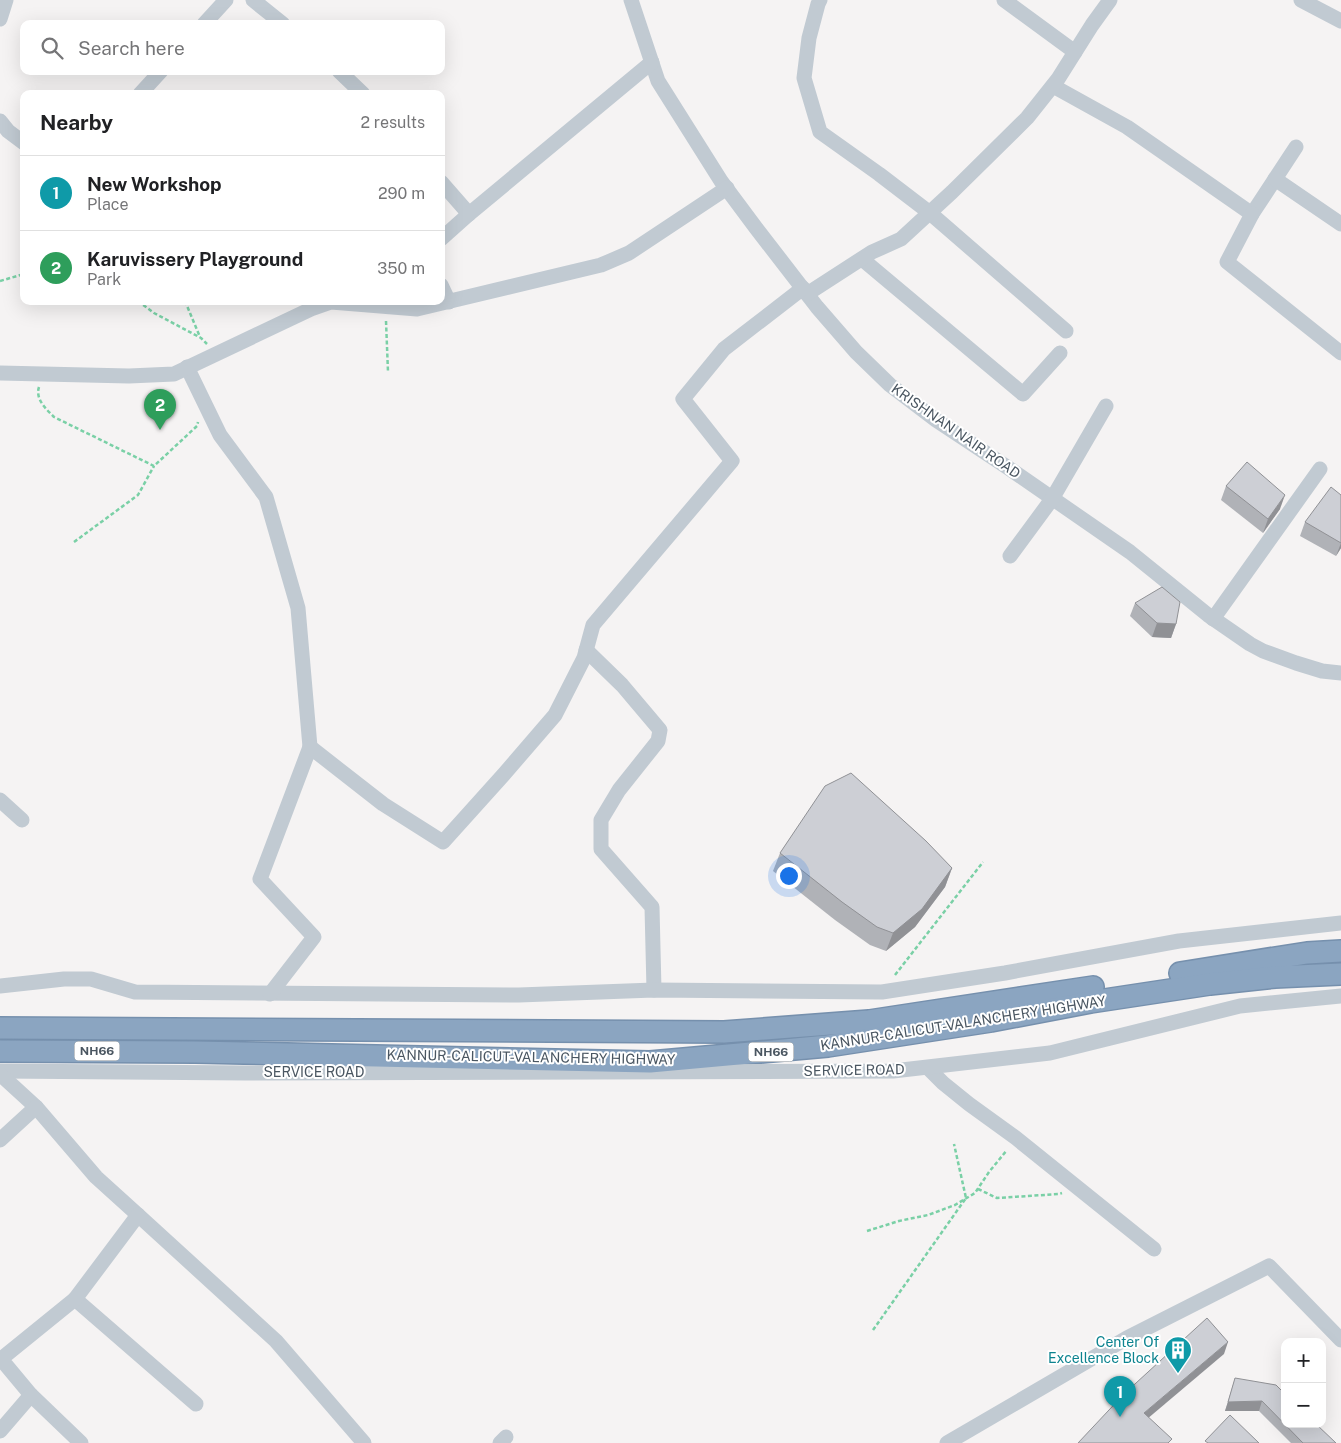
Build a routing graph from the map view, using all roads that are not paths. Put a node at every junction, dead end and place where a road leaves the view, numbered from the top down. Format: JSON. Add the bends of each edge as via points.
{"nodes":[{"id":1,"x":6,"y":0,"type":"edge"},
{"id":2,"x":226,"y":0,"type":"edge"},
{"id":3,"x":252,"y":0,"type":"edge"},
{"id":4,"x":631,"y":0,"type":"edge"},
{"id":5,"x":820,"y":0,"type":"edge"},
{"id":6,"x":1004,"y":0,"type":"edge"},
{"id":7,"x":1110,"y":0,"type":"edge"},
{"id":8,"x":1301,"y":0,"type":"edge"},
{"id":9,"x":0,"y":19,"type":"edge"},
{"id":10,"x":208,"y":20,"type":"edge"},
{"id":11,"x":278,"y":20,"type":"edge"},
{"id":12,"x":1341,"y":21,"type":"edge"},
{"id":13,"x":1075,"y":52,"type":"junction"},
{"id":14,"x":652,"y":62,"type":"junction"},
{"id":15,"x":157,"y":75,"type":"edge"},
{"id":16,"x":343,"y":75,"type":"edge"},
{"id":17,"x":1053,"y":86,"type":"junction"},
{"id":18,"x":144,"y":90,"type":"edge"},
{"id":19,"x":359,"y":90,"type":"edge"},
{"id":20,"x":0,"y":121,"type":"edge"},
{"id":21,"x":20,"y":140,"type":"edge"},
{"id":22,"x":1296,"y":147,"type":"dead end"},
{"id":23,"x":1276,"y":179,"type":"junction"},
{"id":24,"x":445,"y":187,"type":"edge"},
{"id":25,"x":726,"y":188,"type":"junction"},
{"id":26,"x":930,"y":213,"type":"junction"},
{"id":27,"x":469,"y":214,"type":"junction"},
{"id":28,"x":1252,"y":214,"type":"junction"},
{"id":29,"x":1341,"y":224,"type":"edge"},
{"id":30,"x":445,"y":235,"type":"edge"},
{"id":31,"x":862,"y":259,"type":"junction"},
{"id":32,"x":805,"y":291,"type":"junction"},
{"id":33,"x":445,"y":293,"type":"edge"},
{"id":34,"x":450,"y":302,"type":"junction"},
{"id":35,"x":445,"y":303,"type":"edge"},
{"id":36,"x":322,"y":305,"type":"edge"},
{"id":37,"x":364,"y":305,"type":"edge"},
{"id":38,"x":436,"y":305,"type":"edge"},
{"id":39,"x":1066,"y":331,"type":"dead end"},
{"id":40,"x":1060,"y":353,"type":"dead end"},
{"id":41,"x":1341,"y":353,"type":"edge"},
{"id":42,"x":187,"y":367,"type":"junction"},
{"id":43,"x":0,"y":373,"type":"edge"},
{"id":44,"x":1106,"y":406,"type":"dead end"},
{"id":45,"x":1320,"y":468,"type":"dead end"},
{"id":46,"x":1052,"y":499,"type":"junction"},
{"id":47,"x":1010,"y":556,"type":"dead end"},
{"id":48,"x":1213,"y":618,"type":"junction"},
{"id":49,"x":586,"y":650,"type":"junction"},
{"id":50,"x":1341,"y":673,"type":"edge"},
{"id":51,"x":310,"y":747,"type":"junction"},
{"id":52,"x":0,"y":800,"type":"edge"},
{"id":53,"x":22,"y":820,"type":"dead end"},
{"id":54,"x":1340,"y":921,"type":"edge"},
{"id":55,"x":1341,"y":951,"type":"edge"},
{"id":56,"x":1341,"y":974,"type":"edge"},
{"id":57,"x":0,"y":986,"type":"edge"},
{"id":58,"x":654,"y":990,"type":"junction"},
{"id":59,"x":270,"y":994,"type":"junction"},
{"id":60,"x":1341,"y":996,"type":"edge"},
{"id":61,"x":0,"y":1028,"type":"edge"},
{"id":62,"x":0,"y":1051,"type":"edge"},
{"id":63,"x":928,"y":1068,"type":"junction"},
{"id":64,"x":0,"y":1072,"type":"edge"},
{"id":65,"x":36,"y":1107,"type":"junction"},
{"id":66,"x":0,"y":1140,"type":"edge"},
{"id":67,"x":138,"y":1215,"type":"junction"},
{"id":68,"x":1154,"y":1249,"type":"dead end"},
{"id":69,"x":75,"y":1299,"type":"junction"},
{"id":70,"x":1341,"y":1340,"type":"edge"},
{"id":71,"x":0,"y":1359,"type":"edge"},
{"id":72,"x":31,"y":1395,"type":"junction"},
{"id":73,"x":196,"y":1404,"type":"dead end"},
{"id":74,"x":0,"y":1431,"type":"edge"},
{"id":75,"x":81,"y":1443,"type":"edge"},
{"id":76,"x":364,"y":1443,"type":"edge"},
{"id":77,"x":947,"y":1443,"type":"edge"}],
"edges":[{"from":1,"to":9,"type":"street"},
{"from":2,"to":10,"type":"street"},
{"from":3,"to":11,"type":"street"},
{"from":4,"to":14,"type":"street","name":"KRISHNAN NAIR ROAD"},
{"from":5,"to":26,"type":"street","via":[[809,38],[804,78],[820,132]]},
{"from":6,"to":13,"type":"street"},
{"from":7,"to":13,"type":"street"},
{"from":8,"to":12,"type":"street"},
{"from":13,"to":17,"type":"street"},
{"from":14,"to":25,"type":"street","name":"KRISHNAN NAIR ROAD","via":[[658,81]]},
{"from":14,"to":27,"type":"street"},
{"from":15,"to":18,"type":"street"},
{"from":16,"to":19,"type":"street"},
{"from":17,"to":26,"type":"street","via":[[1027,118]]},
{"from":17,"to":28,"type":"street","via":[[1127,127]]},
{"from":20,"to":21,"type":"street"},
{"from":22,"to":23,"type":"street"},
{"from":23,"to":28,"type":"street"},
{"from":23,"to":29,"type":"street"},
{"from":24,"to":27,"type":"street"},
{"from":25,"to":32,"type":"street","name":"KRISHNAN NAIR ROAD"},
{"from":25,"to":34,"type":"street","via":[[629,253],[601,265]]},
{"from":26,"to":31,"type":"street","via":[[901,239]]},
{"from":26,"to":39,"type":"street"},
{"from":27,"to":30,"type":"street"},
{"from":28,"to":41,"type":"street","via":[[1227,262]]},
{"from":31,"to":32,"type":"street"},
{"from":31,"to":40,"type":"street","via":[[1023,394]]},
{"from":32,"to":46,"type":"street","name":"KRISHNAN NAIR ROAD","via":[[856,352],[890,385]]},
{"from":32,"to":49,"type":"street","via":[[724,349],[683,398],[732,460],[593,625]]},
{"from":33,"to":34,"type":"street"},
{"from":34,"to":35,"type":"street"},
{"from":36,"to":42,"type":"street"},
{"from":37,"to":38,"type":"street","via":[[417,309]]},
{"from":42,"to":43,"type":"street","via":[[174,374],[129,376]]},
{"from":42,"to":51,"type":"street","via":[[220,436],[266,497],[298,608]]},
{"from":44,"to":46,"type":"street"},
{"from":45,"to":48,"type":"street"},
{"from":46,"to":47,"type":"street"},
{"from":46,"to":48,"type":"street","name":"KRISHNAN NAIR ROAD","via":[[1130,552]]},
{"from":48,"to":50,"type":"street","name":"KRISHNAN NAIR ROAD","via":[[1263,651],[1322,671]]},
{"from":49,"to":51,"type":"street","via":[[555,715],[443,842],[383,804]]},
{"from":49,"to":58,"type":"street","via":[[622,685],[660,730],[658,741],[619,790],[601,820],[601,849],[652,907]]},
{"from":51,"to":59,"type":"street","via":[[260,879],[314,937]]},
{"from":52,"to":53,"type":"street"},
{"from":54,"to":58,"type":"street","via":[[1178,941],[882,992]]},
{"from":55,"to":61,"type":"highway","number":"NH66","via":[[1307,953],[869,1021],[724,1032]]},
{"from":56,"to":62,"type":"highway","name":"KANNUR-CALICUT-VALANCHERY HIGHWAY","number":"NH66","via":[[1210,984],[828,1046],[650,1062]]},
{"from":57,"to":59,"type":"street","via":[[91,979],[135,992]]},
{"from":58,"to":59,"type":"street","via":[[519,995]]},
{"from":60,"to":63,"type":"street","name":"SERVICE ROAD","via":[[1240,1006],[1050,1053]]},
{"from":63,"to":64,"type":"street","name":"SERVICE ROAD","via":[[894,1072]]},
{"from":63,"to":68,"type":"street"},
{"from":64,"to":65,"type":"street"},
{"from":65,"to":66,"type":"street"},
{"from":65,"to":67,"type":"street","via":[[96,1177]]},
{"from":67,"to":69,"type":"street"},
{"from":67,"to":76,"type":"street","via":[[276,1341]]},
{"from":69,"to":71,"type":"street"},
{"from":69,"to":73,"type":"street"},
{"from":70,"to":77,"type":"street","via":[[1269,1266],[1127,1338]]},
{"from":71,"to":72,"type":"street"},
{"from":72,"to":74,"type":"street"},
{"from":72,"to":75,"type":"street"}]}
